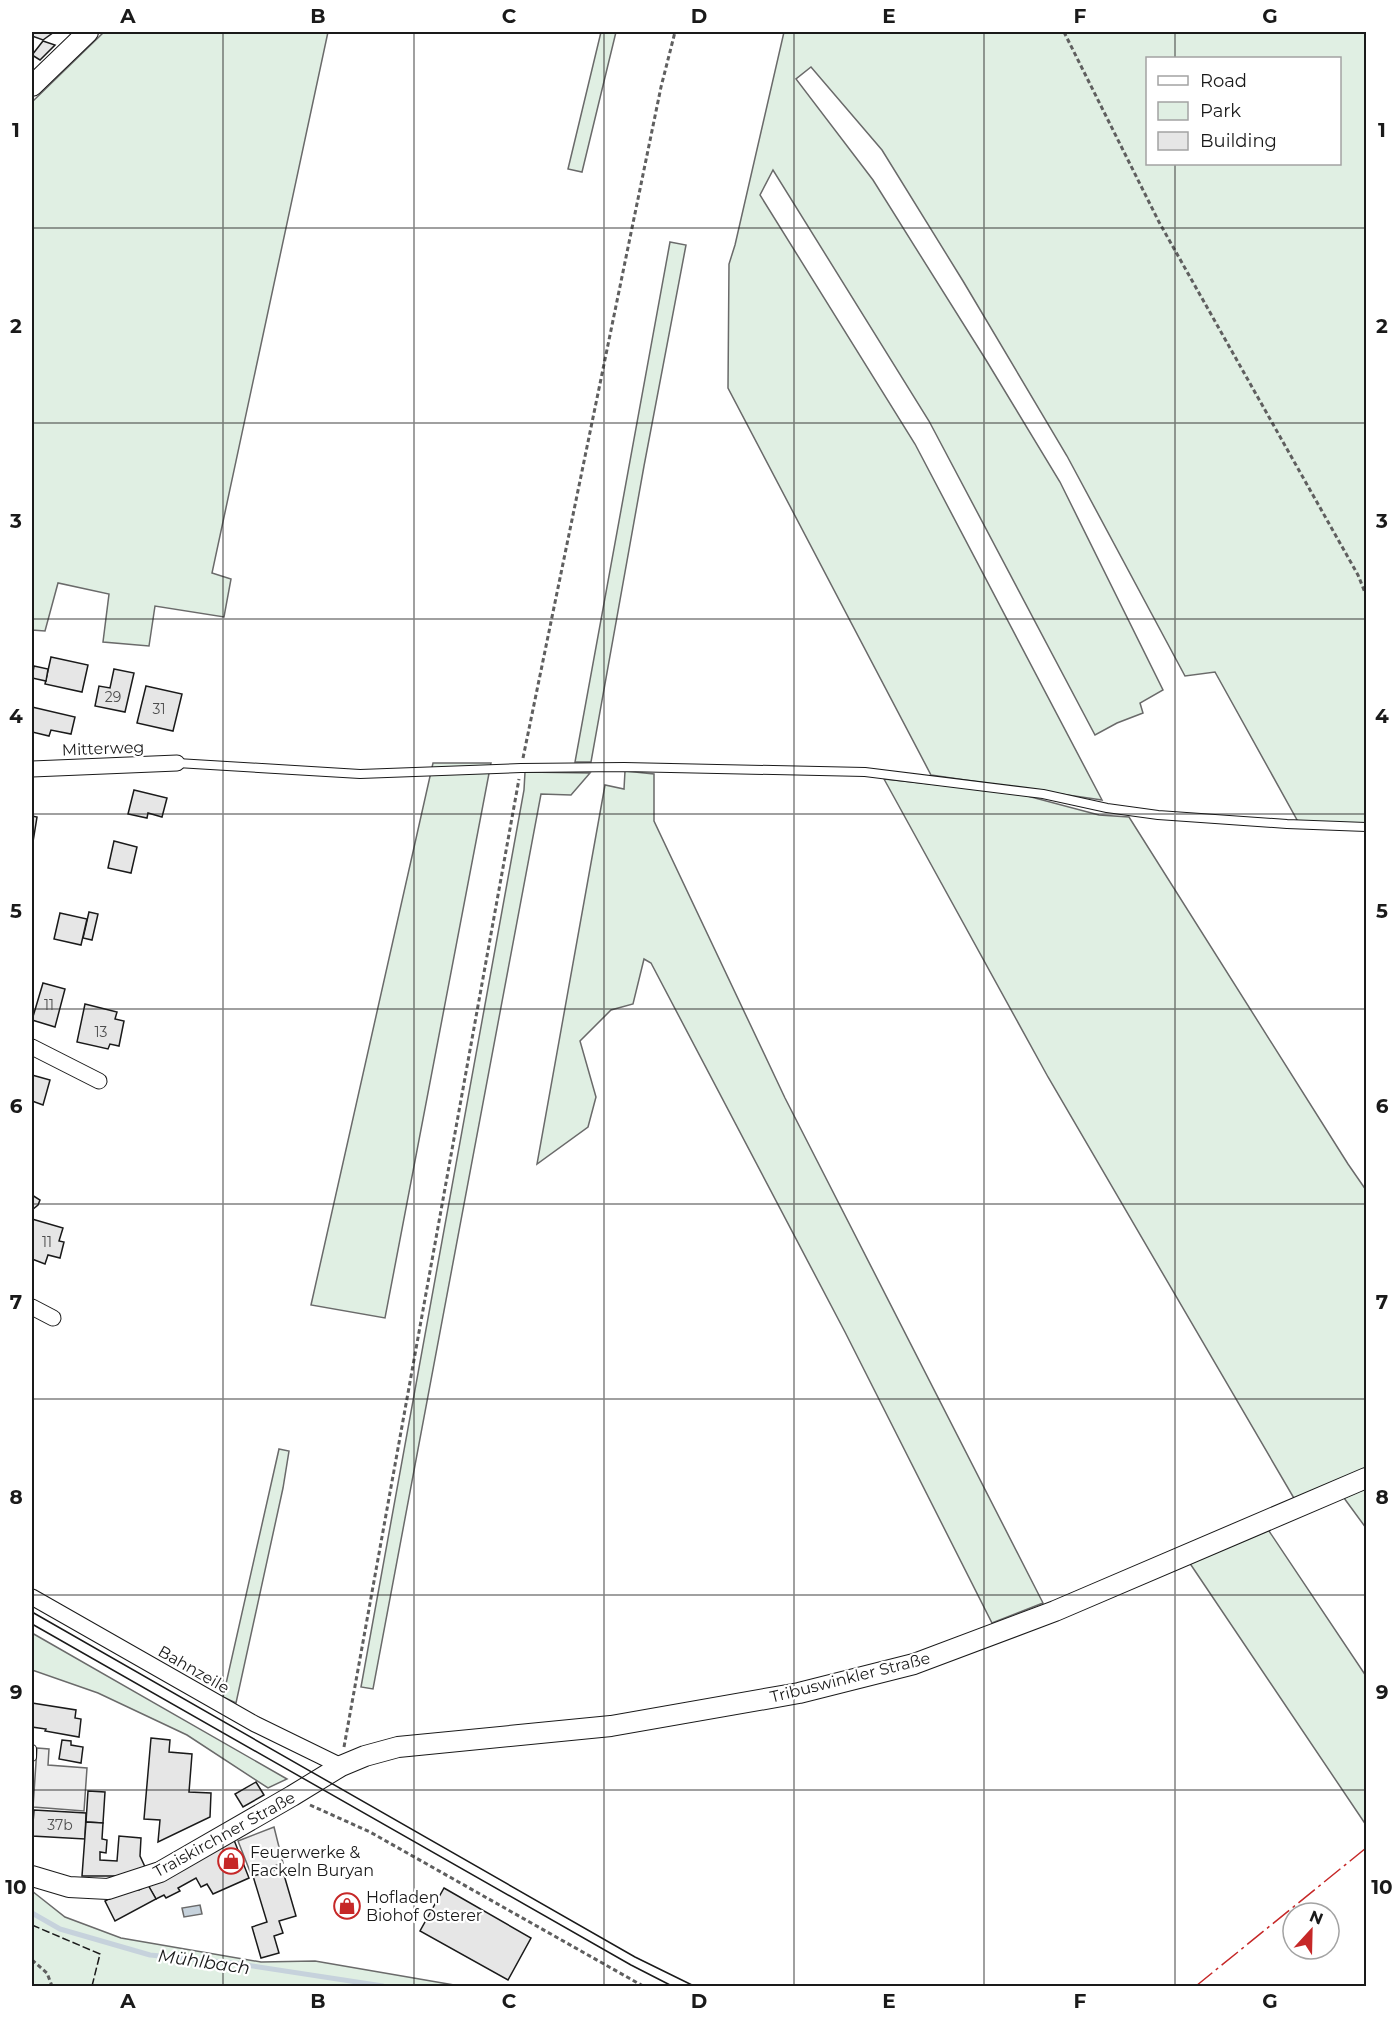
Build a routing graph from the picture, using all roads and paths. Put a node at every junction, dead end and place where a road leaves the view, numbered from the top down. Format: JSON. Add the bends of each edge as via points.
{"nodes":[{"id":1,"x":88,"y":32,"type":"edge"},
{"id":2,"x":675,"y":32,"type":"edge"},
{"id":3,"x":1064,"y":32,"type":"edge"},
{"id":4,"x":32,"y":86,"type":"edge"},
{"id":5,"x":1366,"y":595,"type":"edge"},
{"id":6,"x":177,"y":763,"type":"joint"},
{"id":7,"x":521,"y":768,"type":"junction"},
{"id":8,"x":32,"y":769,"type":"edge"},
{"id":9,"x":1366,"y":826,"type":"edge"},
{"id":10,"x":32,"y":1047,"type":"edge"},
{"id":11,"x":99,"y":1081,"type":"dead end"},
{"id":12,"x":32,"y":1307,"type":"edge"},
{"id":13,"x":53,"y":1318,"type":"dead end"},
{"id":14,"x":1366,"y":1478,"type":"edge"},
{"id":15,"x":32,"y":1597,"type":"edge"},
{"id":16,"x":32,"y":1749,"type":"edge"},
{"id":17,"x":32,"y":1757,"type":"edge"},
{"id":18,"x":341,"y":1766,"type":"junction"},
{"id":19,"x":292,"y":1797,"type":"junction"},
{"id":20,"x":32,"y":1876,"type":"edge"},
{"id":21,"x":32,"y":1960,"type":"edge"},
{"id":22,"x":52,"y":1986,"type":"edge"},
{"id":23,"x":643,"y":1986,"type":"edge"}],
"edges":[{"from":1,"to":4,"type":"street"},
{"from":2,"to":7,"type":"path"},
{"from":3,"to":5,"type":"path","via":[[1158,222],[1359,575]]},
{"from":6,"to":7,"type":"lane","via":[[360,774]]},
{"from":6,"to":8,"type":"street","name":"Mitterweg"},
{"from":7,"to":9,"type":"lane","via":[[865,772],[1043,794],[1158,815]]},
{"from":7,"to":18,"type":"path"},
{"from":10,"to":11,"type":"street"},
{"from":12,"to":13,"type":"street"},
{"from":14,"to":18,"type":"street","name":"Tribuswinkler Straße","via":[[1055,1611],[914,1664],[799,1694],[611,1726],[398,1747]]},
{"from":15,"to":18,"type":"street","name":"Bahnzeile","via":[[255,1724]]},
{"from":16,"to":17,"type":"lane"},
{"from":18,"to":19,"type":"street","name":"Traiskirchner Straße"},
{"from":19,"to":20,"type":"street","name":"Traiskirchner Straße","via":[[160,1872],[108,1889],[69,1887]]},
{"from":19,"to":23,"type":"path","via":[[370,1832]]},
{"from":21,"to":22,"type":"path","via":[[47,1973]]}]}
